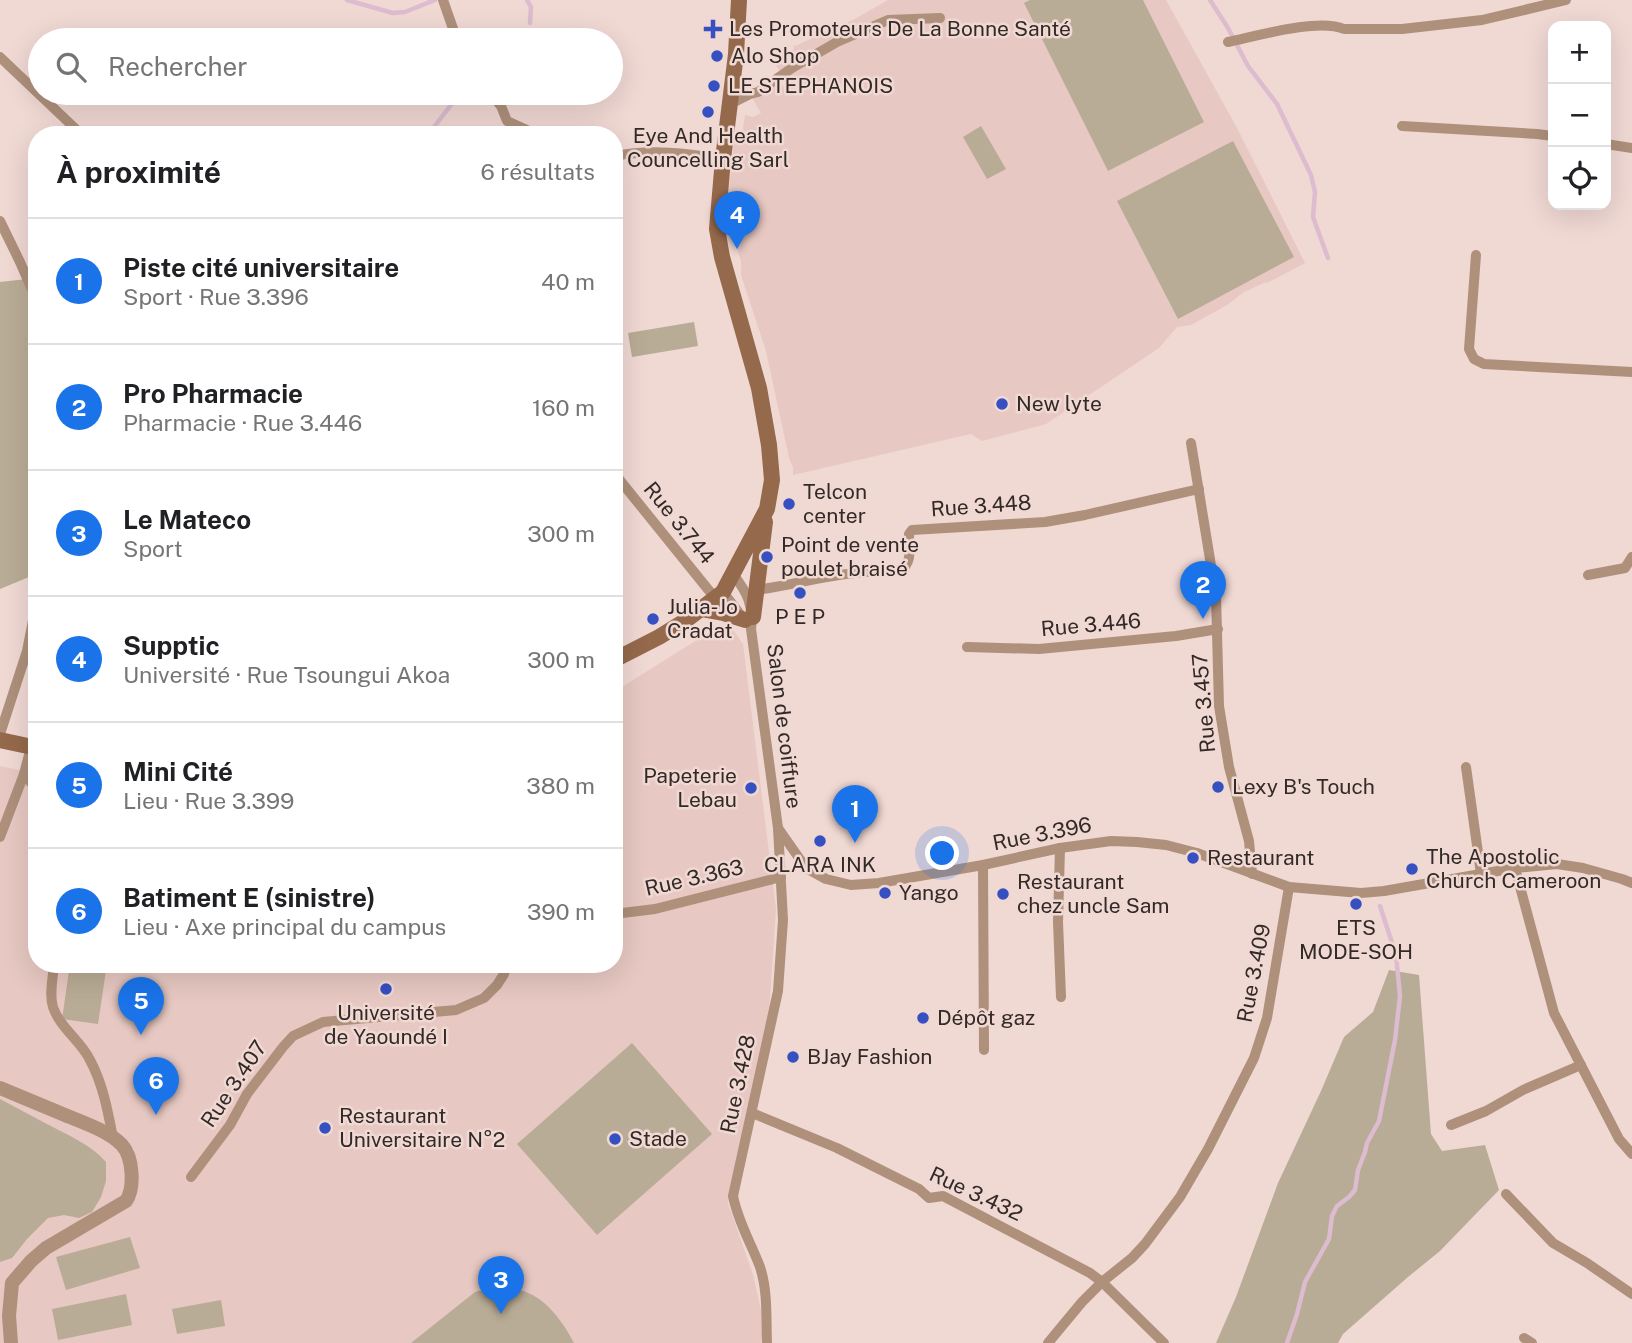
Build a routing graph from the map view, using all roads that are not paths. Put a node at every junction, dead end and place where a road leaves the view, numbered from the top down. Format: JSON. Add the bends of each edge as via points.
{"nodes":[{"id":1,"x":443,"y":0,"type":"edge"},
{"id":2,"x":739,"y":0,"type":"edge"},
{"id":3,"x":1566,"y":0,"type":"edge"},
{"id":4,"x":940,"y":18,"type":"dead end"},
{"id":5,"x":453,"y":28,"type":"edge"},
{"id":6,"x":1228,"y":42,"type":"dead end"},
{"id":7,"x":0,"y":57,"type":"edge"},
{"id":8,"x":28,"y":84,"type":"edge"},
{"id":9,"x":730,"y":104,"type":"junction"},
{"id":10,"x":50,"y":105,"type":"edge"},
{"id":11,"x":500,"y":105,"type":"edge"},
{"id":12,"x":73,"y":126,"type":"edge"},
{"id":13,"x":518,"y":126,"type":"edge"},
{"id":14,"x":1402,"y":126,"type":"dead end"},
{"id":15,"x":1548,"y":135,"type":"edge"},
{"id":16,"x":1611,"y":145,"type":"edge"},
{"id":17,"x":1632,"y":148,"type":"edge"},
{"id":18,"x":623,"y":154,"type":"edge"},
{"id":19,"x":723,"y":159,"type":"junction"},
{"id":20,"x":0,"y":221,"type":"edge"},
{"id":21,"x":1476,"y":255,"type":"dead end"},
{"id":22,"x":28,"y":280,"type":"edge"},
{"id":23,"x":1632,"y":372,"type":"edge"},
{"id":24,"x":1191,"y":443,"type":"dead end"},
{"id":25,"x":623,"y":483,"type":"edge"},
{"id":26,"x":1199,"y":489,"type":"junction"},
{"id":27,"x":767,"y":509,"type":"junction"},
{"id":28,"x":1632,"y":557,"type":"edge"},
{"id":29,"x":733,"y":575,"type":"junction"},
{"id":30,"x":1588,"y":575,"type":"dead end"},
{"id":31,"x":755,"y":590,"type":"junction"},
{"id":32,"x":719,"y":595,"type":"junction"},
{"id":33,"x":701,"y":609,"type":"junction"},
{"id":34,"x":750,"y":622,"type":"junction"},
{"id":35,"x":1218,"y":629,"type":"junction"},
{"id":36,"x":28,"y":646,"type":"edge"},
{"id":37,"x":967,"y":647,"type":"dead end"},
{"id":38,"x":623,"y":655,"type":"edge"},
{"id":39,"x":0,"y":734,"type":"edge"},
{"id":40,"x":0,"y":740,"type":"edge"},
{"id":41,"x":28,"y":747,"type":"edge"},
{"id":42,"x":28,"y":764,"type":"edge"},
{"id":43,"x":1466,"y":767,"type":"dead end"},
{"id":44,"x":24,"y":774,"type":"junction"},
{"id":45,"x":28,"y":779,"type":"edge"},
{"id":46,"x":778,"y":828,"type":"junction"},
{"id":47,"x":0,"y":837,"type":"edge"},
{"id":48,"x":1059,"y":848,"type":"junction"},
{"id":49,"x":984,"y":864,"type":"junction"},
{"id":50,"x":1515,"y":868,"type":"junction"},
{"id":51,"x":1252,"y":874,"type":"junction"},
{"id":52,"x":1481,"y":874,"type":"junction"},
{"id":53,"x":781,"y":877,"type":"junction"},
{"id":54,"x":1632,"y":883,"type":"edge"},
{"id":55,"x":1289,"y":887,"type":"junction"},
{"id":56,"x":623,"y":913,"type":"edge"},
{"id":57,"x":53,"y":973,"type":"edge"},
{"id":58,"x":504,"y":973,"type":"edge"},
{"id":59,"x":1061,"y":997,"type":"dead end"},
{"id":60,"x":984,"y":1050,"type":"dead end"},
{"id":61,"x":1581,"y":1065,"type":"junction"},
{"id":62,"x":0,"y":1088,"type":"edge"},
{"id":63,"x":752,"y":1113,"type":"junction"},
{"id":64,"x":1451,"y":1125,"type":"dead end"},
{"id":65,"x":113,"y":1138,"type":"junction"},
{"id":66,"x":1632,"y":1154,"type":"edge"},
{"id":67,"x":191,"y":1177,"type":"dead end"},
{"id":68,"x":1506,"y":1194,"type":"dead end"},
{"id":69,"x":1102,"y":1282,"type":"junction"},
{"id":70,"x":1632,"y":1294,"type":"edge"},
{"id":71,"x":11,"y":1343,"type":"edge"},
{"id":72,"x":767,"y":1343,"type":"edge"},
{"id":73,"x":1048,"y":1343,"type":"edge"},
{"id":74,"x":1164,"y":1343,"type":"edge"}],
"edges":[{"from":1,"to":5,"type":"street"},
{"from":2,"to":9,"type":"main road"},
{"from":3,"to":6,"type":"street","via":[[1482,20],[1402,29],[1297,27]]},
{"from":4,"to":9,"type":"street","via":[[888,20],[837,42],[758,92]]},
{"from":7,"to":8,"type":"street"},
{"from":9,"to":19,"type":"main road"},
{"from":10,"to":12,"type":"street"},
{"from":11,"to":13,"type":"street","via":[[507,121]]},
{"from":14,"to":15,"type":"street"},
{"from":16,"to":17,"type":"street"},
{"from":18,"to":19,"type":"street","via":[[674,152]]},
{"from":19,"to":27,"type":"main road","via":[[717,229],[759,388],[772,480]]},
{"from":20,"to":22,"type":"street"},
{"from":21,"to":23,"type":"street","via":[[1469,349],[1474,359],[1484,364]]},
{"from":24,"to":26,"type":"street","name":"Rue 3.457"},
{"from":25,"to":32,"type":"street","name":"Rue 3.744"},
{"from":26,"to":31,"type":"street","name":"Rue 3.448","via":[[1045,522],[912,530],[909,562],[900,570],[830,576]]},
{"from":26,"to":35,"type":"street","name":"Rue 3.457"},
{"from":27,"to":29,"type":"main road"},
{"from":27,"to":31,"type":"main road"},
{"from":28,"to":30,"type":"street","via":[[1625,568]]},
{"from":29,"to":32,"type":"main road"},
{"from":29,"to":34,"type":"street","name":"Salon de coiffure","via":[[750,603]]},
{"from":31,"to":34,"type":"main road"},
{"from":32,"to":33,"type":"main road"},
{"from":32,"to":34,"type":"street","name":"Rue 3.744"},
{"from":33,"to":34,"type":"main road"},
{"from":33,"to":38,"type":"main road"},
{"from":34,"to":46,"type":"street","name":"Salon de coiffure"},
{"from":35,"to":37,"type":"street","name":"Rue 3.446","via":[[1039,649]]},
{"from":35,"to":51,"type":"street","name":"Rue 3.457","via":[[1219,706]]},
{"from":36,"to":39,"type":"street"},
{"from":40,"to":41,"type":"main road"},
{"from":42,"to":44,"type":"street"},
{"from":43,"to":52,"type":"street"},
{"from":44,"to":45,"type":"street"},
{"from":44,"to":47,"type":"street"},
{"from":46,"to":49,"type":"street","name":"Rue 3.396","via":[[806,868],[851,885]]},
{"from":46,"to":53,"type":"street","name":"Rue 3.428"},
{"from":48,"to":49,"type":"street","name":"Rue 3.396"},
{"from":48,"to":51,"type":"street","name":"Rue 3.396","via":[[1111,841],[1166,845]]},
{"from":48,"to":59,"type":"street"},
{"from":49,"to":60,"type":"street"},
{"from":50,"to":52,"type":"street"},
{"from":50,"to":54,"type":"street","via":[[1583,867]]},
{"from":50,"to":61,"type":"street","via":[[1550,1004]]},
{"from":51,"to":55,"type":"street","name":"Rue 3.396"},
{"from":52,"to":55,"type":"street","via":[[1361,893]]},
{"from":53,"to":56,"type":"street","name":"Rue 3.363"},
{"from":53,"to":63,"type":"street","name":"Rue 3.428","via":[[778,991]]},
{"from":55,"to":69,"type":"street","name":"Rue 3.409","via":[[1267,1018],[1254,1058],[1180,1197],[1145,1244]]},
{"from":57,"to":65,"type":"street","via":[[53,1009],[92,1063]]},
{"from":58,"to":67,"type":"street","name":"Rue 3.407","via":[[484,998],[456,1010],[323,1022],[293,1036]]},
{"from":61,"to":64,"type":"street"},
{"from":61,"to":66,"type":"street","via":[[1619,1139]]},
{"from":62,"to":65,"type":"street"},
{"from":63,"to":69,"type":"street","name":"Rue 3.432","via":[[837,1149],[929,1198],[943,1196]]},
{"from":63,"to":72,"type":"street","name":"Rue 3.428","via":[[733,1196],[761,1270]]},
{"from":65,"to":71,"type":"street","via":[[127,1156],[130,1195],[46,1248],[12,1283]]},
{"from":68,"to":70,"type":"street","via":[[1553,1243]]},
{"from":69,"to":73,"type":"street","name":"Rue 3.409"},
{"from":69,"to":74,"type":"street","name":"Rue 3.432"}]}
